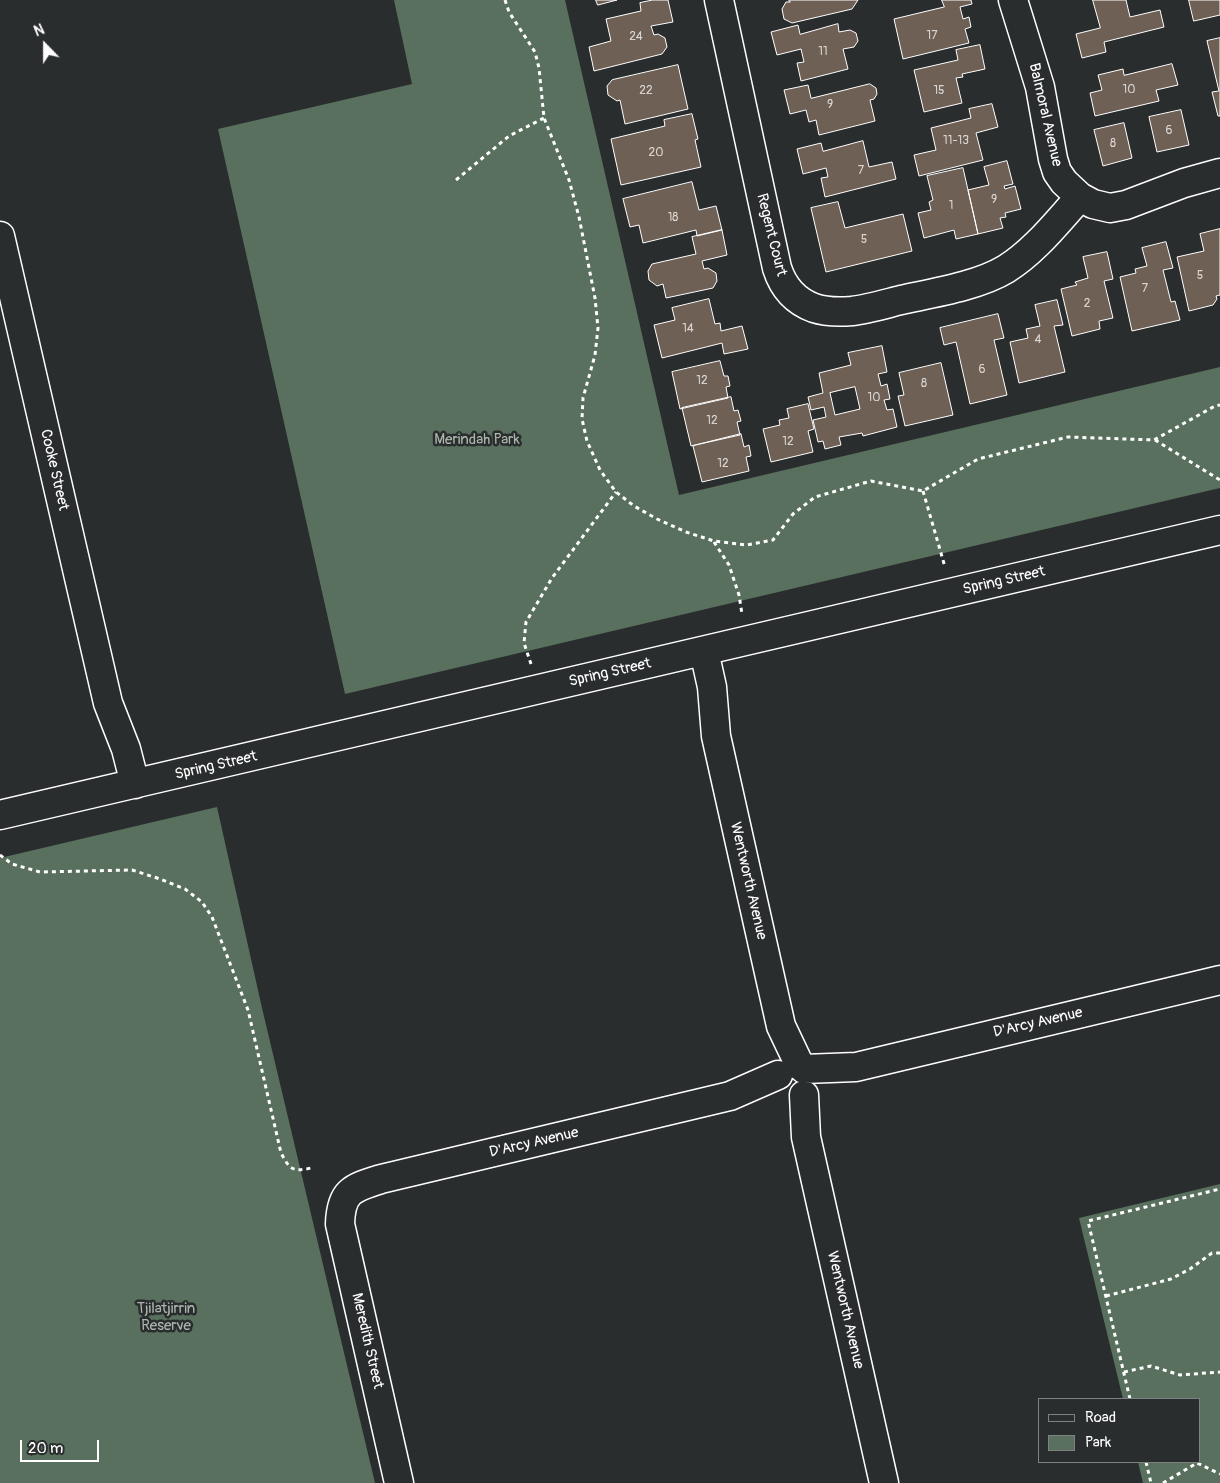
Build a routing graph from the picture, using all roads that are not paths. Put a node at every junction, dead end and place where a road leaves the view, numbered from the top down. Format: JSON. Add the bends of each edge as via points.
{"nodes":[{"id":1,"x":719,"y":0,"type":"edge"},
{"id":2,"x":1013,"y":0,"type":"edge"},
{"id":3,"x":1220,"y":173,"type":"edge"},
{"id":4,"x":1080,"y":197,"type":"junction"},
{"id":5,"x":0,"y":236,"type":"edge"},
{"id":6,"x":1220,"y":530,"type":"edge"},
{"id":7,"x":697,"y":653,"type":"junction"},
{"id":8,"x":127,"y":786,"type":"junction"},
{"id":9,"x":0,"y":815,"type":"edge"},
{"id":10,"x":1220,"y":980,"type":"edge"},
{"id":11,"x":793,"y":1082,"type":"junction"},
{"id":12,"x":344,"y":1200,"type":"joint"},
{"id":13,"x":399,"y":1483,"type":"edge"},
{"id":14,"x":884,"y":1483,"type":"edge"}],
"edges":[{"from":1,"to":4,"type":"street","name":"Regent Court","via":[[777,268],[789,292],[800,301],[833,311],[853,310],[987,278],[1006,269],[1042,239]]},
{"from":2,"to":4,"type":"street","name":"Balmoral Avenue","via":[[1040,87],[1052,158],[1064,182]]},
{"from":3,"to":4,"type":"street","name":"Balmoral Avenue","via":[[1118,207],[1092,204]]},
{"from":5,"to":8,"type":"street","name":"Cooke Street","via":[[108,703],[111,753]]},
{"from":6,"to":7,"type":"street","name":"Spring Street"},
{"from":7,"to":8,"type":"street","name":"Spring Street"},
{"from":7,"to":11,"type":"street","name":"Wentworth Avenue","via":[[698,690],[716,736]]},
{"from":8,"to":9,"type":"street","name":"Spring Street"},
{"from":10,"to":11,"type":"street","name":"D'Arcy Avenue"},
{"from":11,"to":12,"type":"street","name":"D'Arcy Avenue","via":[[381,1179],[351,1191]]},
{"from":11,"to":14,"type":"street","name":"Wentworth Avenue"},
{"from":12,"to":13,"type":"street","name":"Meredith Street","via":[[340,1224]]}]}
